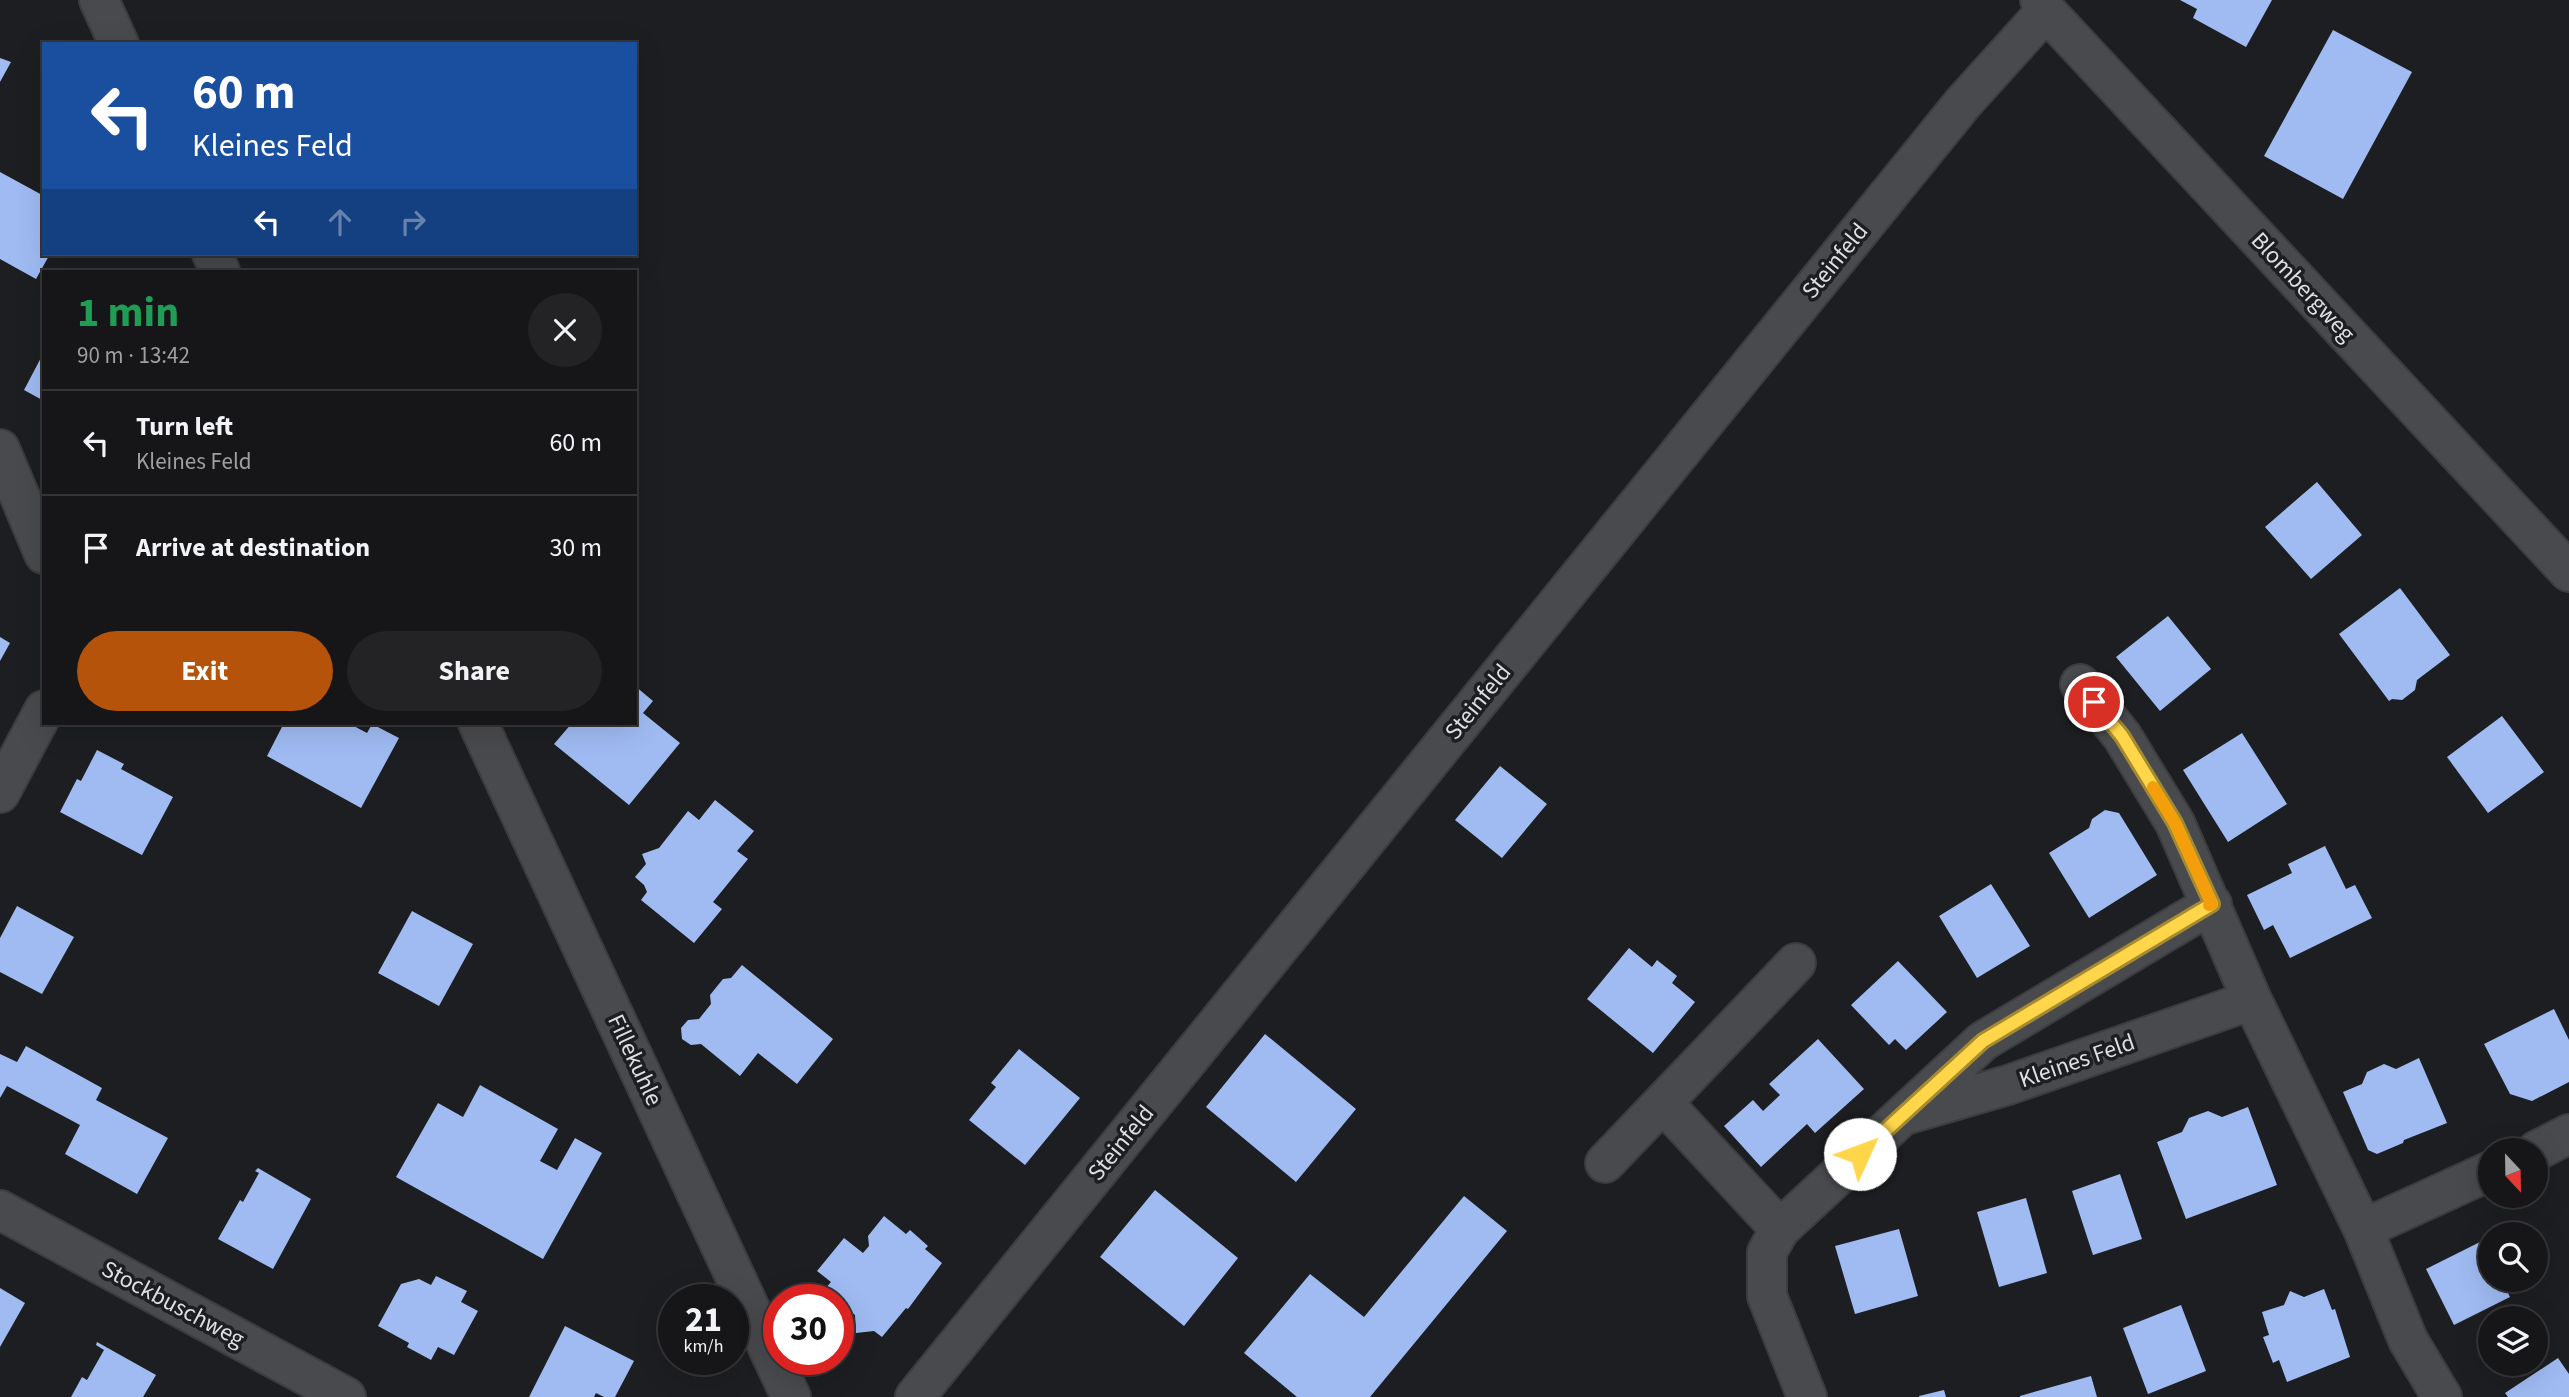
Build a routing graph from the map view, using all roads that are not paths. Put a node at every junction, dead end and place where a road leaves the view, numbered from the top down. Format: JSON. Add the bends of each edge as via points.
{"nodes":[{"id":1,"x":99,"y":0,"type":"edge"},
{"id":2,"x":2043,"y":6,"type":"edge"},
{"id":3,"x":118,"y":42,"type":"edge"},
{"id":4,"x":0,"y":449,"type":"edge"},
{"id":5,"x":42,"y":549,"type":"edge"},
{"id":6,"x":2569,"y":572,"type":"edge"},
{"id":7,"x":2080,"y":684,"type":"dead end"},
{"id":8,"x":42,"y":714,"type":"edge"},
{"id":9,"x":479,"y":725,"type":"edge"},
{"id":10,"x":0,"y":793,"type":"edge"},
{"id":11,"x":2212,"y":904,"type":"junction"},
{"id":12,"x":1796,"y":963,"type":"dead end"},
{"id":13,"x":2252,"y":1000,"type":"junction"},
{"id":14,"x":1664,"y":1104,"type":"junction"},
{"id":15,"x":1899,"y":1117,"type":"junction"},
{"id":16,"x":2569,"y":1135,"type":"edge"},
{"id":17,"x":2548,"y":1145,"type":"edge"},
{"id":18,"x":1605,"y":1163,"type":"dead end"},
{"id":19,"x":2478,"y":1176,"type":"edge"},
{"id":20,"x":0,"y":1210,"type":"edge"},
{"id":21,"x":1780,"y":1229,"type":"junction"},
{"id":22,"x":2363,"y":1229,"type":"junction"},
{"id":23,"x":346,"y":1397,"type":"edge"},
{"id":24,"x":791,"y":1397,"type":"edge"},
{"id":25,"x":915,"y":1397,"type":"edge"},
{"id":26,"x":1807,"y":1397,"type":"edge"},
{"id":27,"x":2442,"y":1397,"type":"edge"}],
"edges":[{"from":1,"to":3,"type":"street"},
{"from":2,"to":6,"type":"street","name":"Blombergweg"},
{"from":2,"to":25,"type":"street","name":"Steinfeld"},
{"from":4,"to":5,"type":"street"},
{"from":7,"to":11,"type":"street","via":[[2122,736],[2175,823]]},
{"from":8,"to":10,"type":"street"},
{"from":9,"to":24,"type":"street","name":"Fillekuhle"},
{"from":11,"to":13,"type":"street"},
{"from":11,"to":15,"type":"street","name":"Kleines Feld","via":[[1983,1041]]},
{"from":12,"to":14,"type":"street"},
{"from":13,"to":15,"type":"street","name":"Kleines Feld","via":[[2008,1085]]},
{"from":13,"to":22,"type":"street"},
{"from":14,"to":18,"type":"street"},
{"from":14,"to":21,"type":"street"},
{"from":15,"to":21,"type":"street","name":"Kleines Feld"},
{"from":16,"to":17,"type":"street"},
{"from":19,"to":22,"type":"street"},
{"from":20,"to":23,"type":"street","name":"Stockbuschweg"},
{"from":21,"to":26,"type":"street","name":"Kleines Feld","via":[[1768,1252],[1767,1296]]},
{"from":22,"to":27,"type":"street","via":[[2408,1340]]}]}
